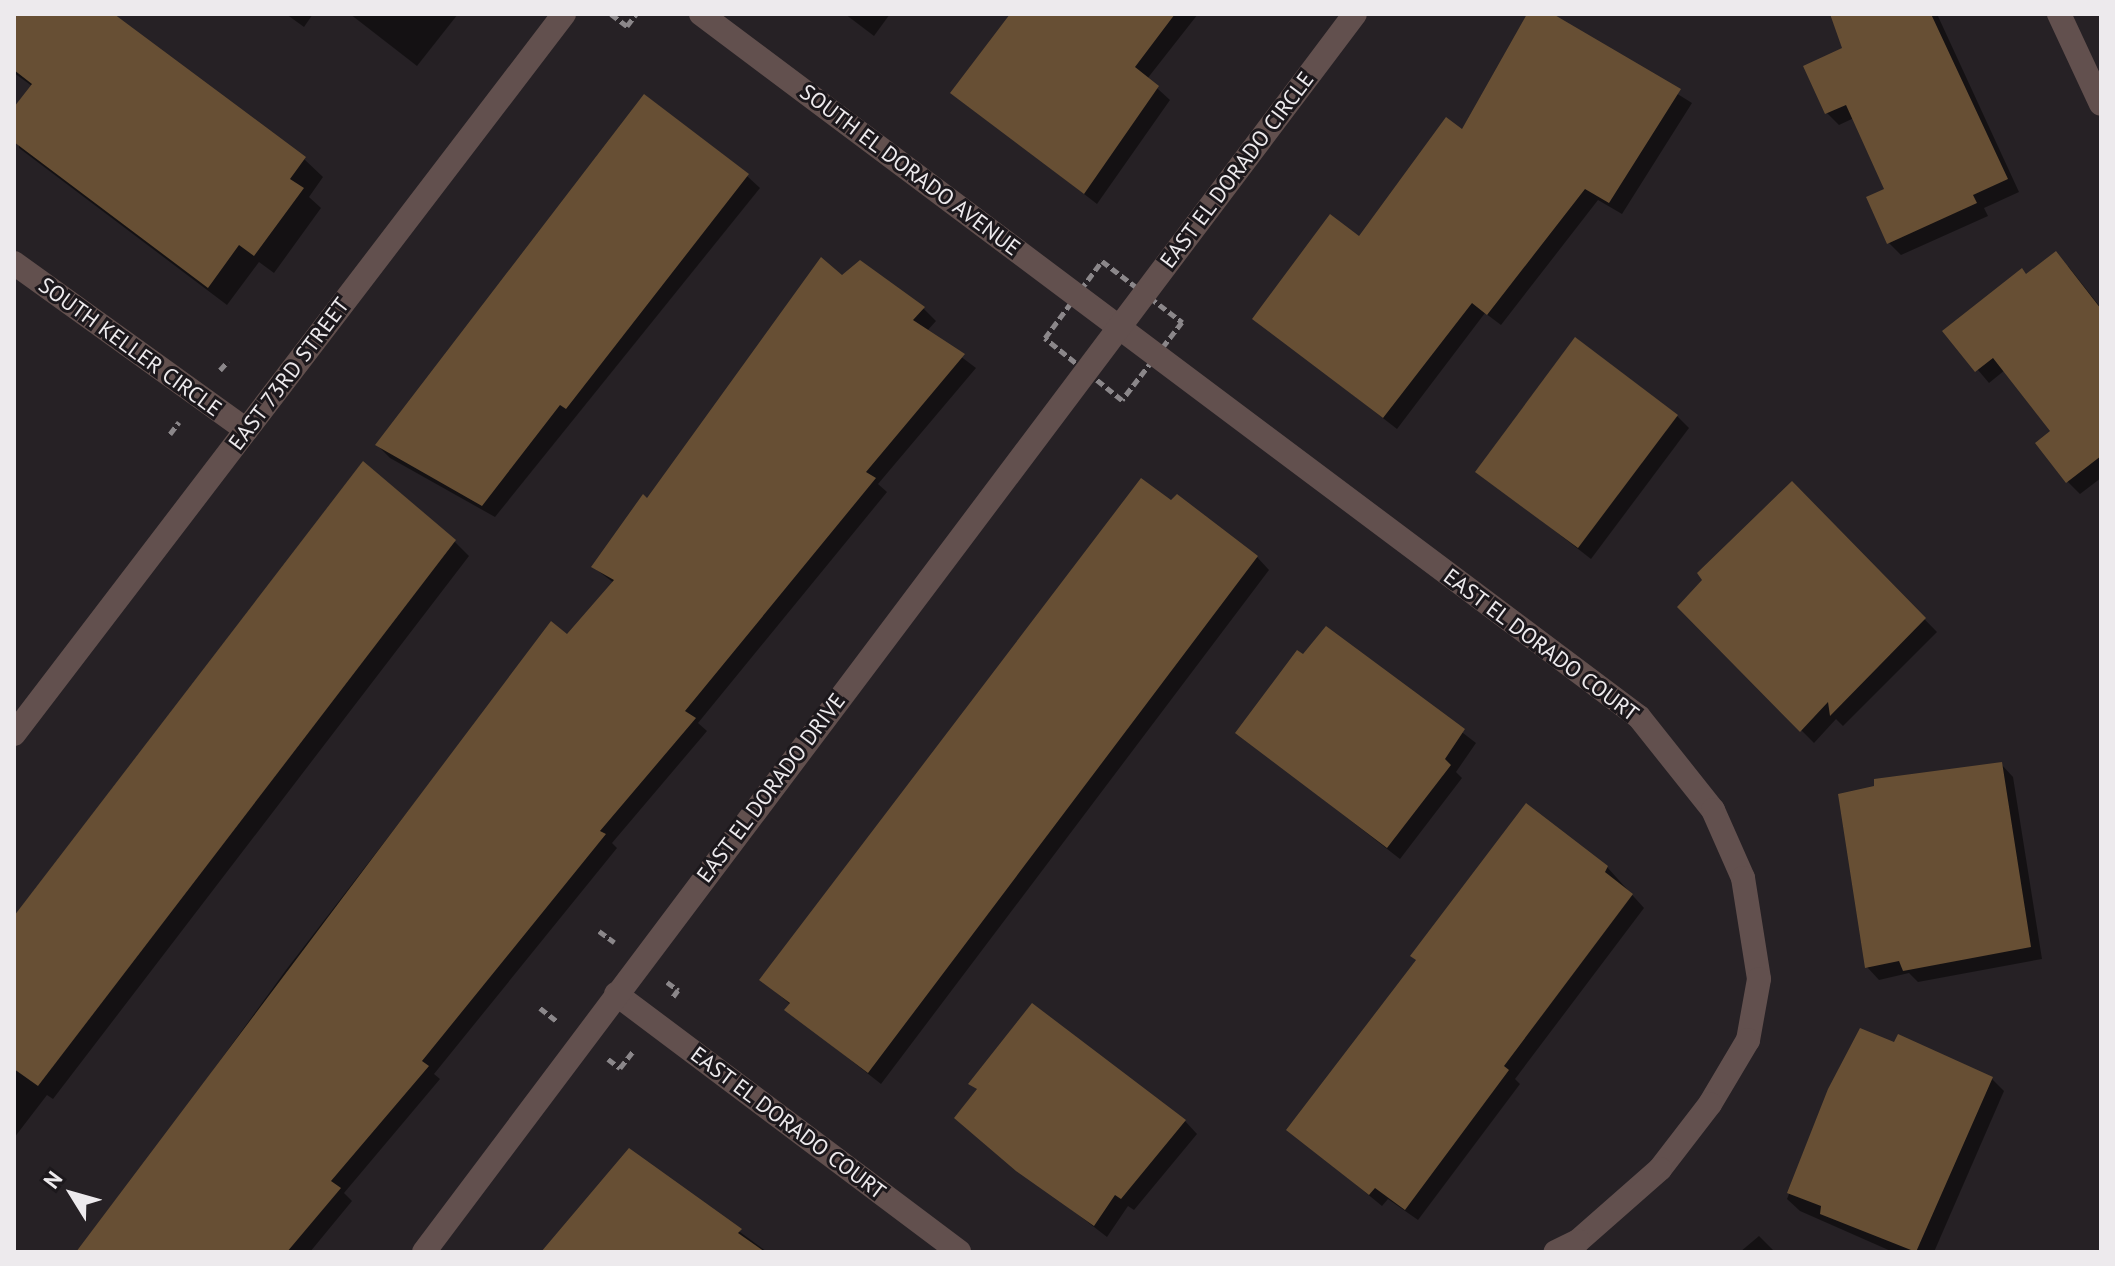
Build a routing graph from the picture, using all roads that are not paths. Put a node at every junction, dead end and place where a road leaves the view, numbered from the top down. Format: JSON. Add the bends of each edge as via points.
{"nodes":[{"id":1,"x":564,"y":14,"type":"edge"},
{"id":2,"x":701,"y":14,"type":"edge"},
{"id":3,"x":1355,"y":14,"type":"edge"},
{"id":4,"x":2059,"y":14,"type":"edge"},
{"id":5,"x":2101,"y":104,"type":"edge"},
{"id":6,"x":14,"y":263,"type":"edge"},
{"id":7,"x":1119,"y":325,"type":"junction"},
{"id":8,"x":246,"y":430,"type":"junction"},
{"id":9,"x":14,"y":734,"type":"edge"},
{"id":10,"x":616,"y":994,"type":"junction"},
{"id":11,"x":424,"y":1252,"type":"edge"},
{"id":12,"x":959,"y":1252,"type":"edge"},
{"id":13,"x":1555,"y":1252,"type":"edge"}],
"edges":[{"from":1,"to":8,"type":"street","name":"EAST 73RD STREET"},
{"from":2,"to":7,"type":"street","name":"SOUTH EL DORADO AVENUE"},
{"from":3,"to":7,"type":"street","name":"EAST EL DORADO CIRCLE"},
{"from":4,"to":5,"type":"street"},
{"from":6,"to":8,"type":"street","name":"SOUTH KELLER CIRCLE"},
{"from":7,"to":10,"type":"street","name":"EAST EL DORADO DRIVE"},
{"from":7,"to":13,"type":"street","name":"EAST EL DORADO COURT","via":[[1639,717],[1713,810],[1743,878],[1759,979],[1748,1040],[1710,1104],[1660,1169],[1578,1241]]},
{"from":8,"to":9,"type":"street","name":"EAST 73RD STREET"},
{"from":10,"to":11,"type":"street","name":"EAST EL DORADO DRIVE"},
{"from":10,"to":12,"type":"street","name":"EAST EL DORADO COURT"}]}
